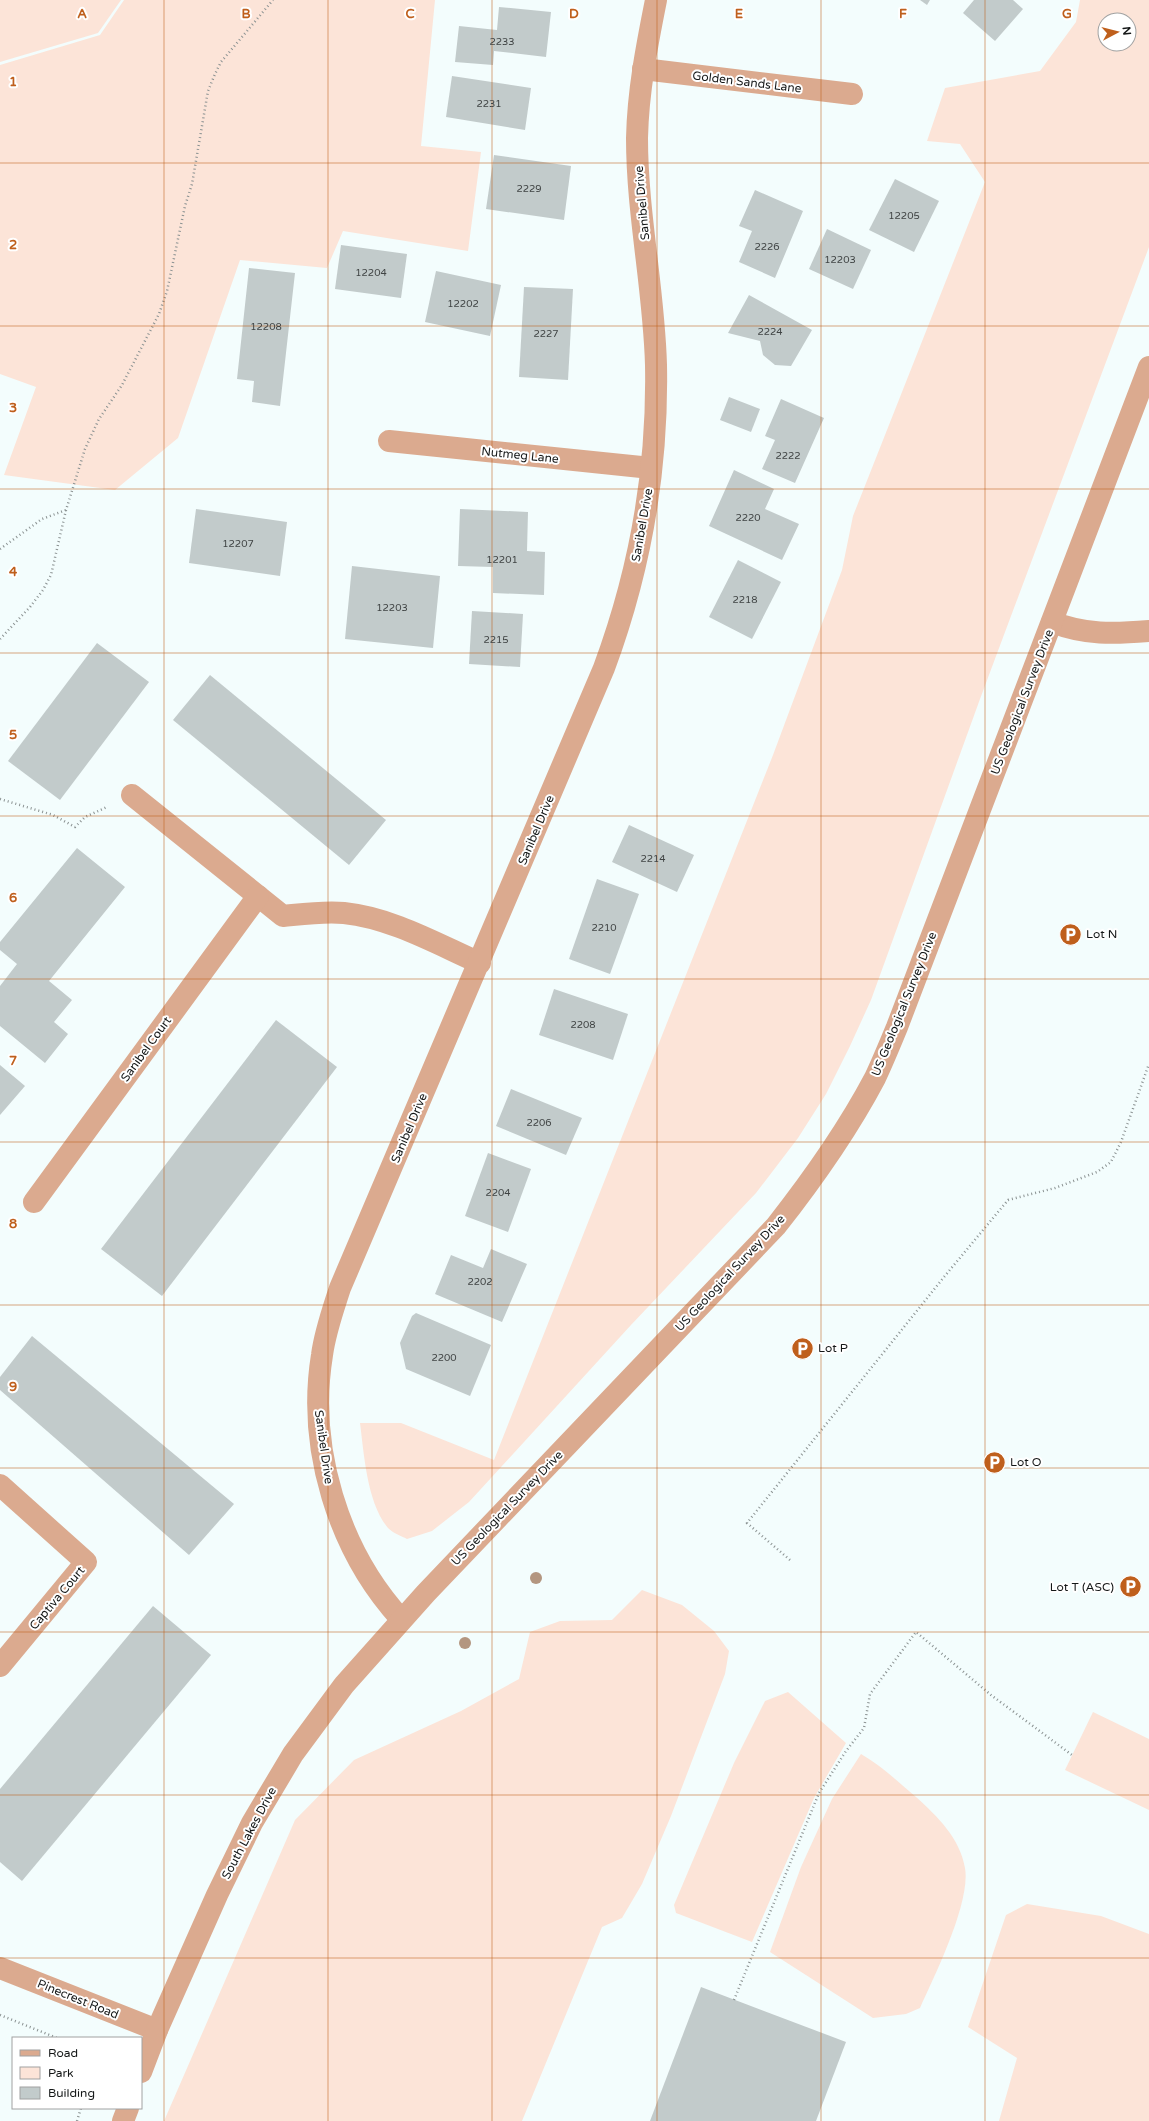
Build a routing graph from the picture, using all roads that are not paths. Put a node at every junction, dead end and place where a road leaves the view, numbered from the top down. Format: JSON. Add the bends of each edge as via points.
{"nodes":[{"id":1,"x":656,"y":0,"type":"edge"},
{"id":2,"x":643,"y":69,"type":"junction"},
{"id":3,"x":852,"y":94,"type":"dead end"},
{"id":4,"x":1149,"y":368,"type":"edge"},
{"id":5,"x":388,"y":441,"type":"dead end"},
{"id":6,"x":651,"y":468,"type":"junction"},
{"id":7,"x":1052,"y":622,"type":"junction"},
{"id":8,"x":1149,"y":631,"type":"edge"},
{"id":9,"x":132,"y":795,"type":"road end"},
{"id":10,"x":258,"y":896,"type":"junction"},
{"id":11,"x":480,"y":963,"type":"junction"},
{"id":12,"x":34,"y":1202,"type":"dead end"},
{"id":13,"x":0,"y":1485,"type":"edge"},
{"id":14,"x":401,"y":1619,"type":"junction"},
{"id":15,"x":0,"y":1666,"type":"edge"},
{"id":16,"x":0,"y":1968,"type":"edge"},
{"id":17,"x":157,"y":2030,"type":"junction"},
{"id":18,"x":142,"y":2069,"type":"edge"},
{"id":19,"x":128,"y":2109,"type":"edge"},
{"id":20,"x":123,"y":2121,"type":"edge"}],
"edges":[{"from":1,"to":2,"type":"street","name":"Sanibel Drive"},
{"from":2,"to":3,"type":"street","name":"Golden Sands Lane"},
{"from":2,"to":6,"type":"street","name":"Sanibel Drive","via":[[637,138],[656,365]]},
{"from":4,"to":7,"type":"street","name":"US Geological Survey Drive"},
{"from":5,"to":6,"type":"street","name":"Nutmeg Lane"},
{"from":6,"to":11,"type":"street","name":"Sanibel Drive","via":[[640,545],[621,624]]},
{"from":7,"to":8,"type":"street","via":[[1090,633],[1120,634]]},
{"from":7,"to":14,"type":"street","name":"US Geological Survey Drive","via":[[897,1027],[875,1077],[825,1160],[781,1220],[747,1258]]},
{"from":9,"to":10,"type":"street"},
{"from":10,"to":11,"type":"street","via":[[283,916],[344,913],[393,924]]},
{"from":10,"to":12,"type":"street","name":"Sanibel Court"},
{"from":11,"to":14,"type":"street","name":"Sanibel Drive","via":[[340,1288],[322,1354],[318,1382],[318,1414],[333,1500],[344,1531],[366,1574],[381,1598]]},
{"from":13,"to":15,"type":"street","name":"Captiva Court","via":[[86,1562]]},
{"from":14,"to":17,"type":"street","name":"South Lakes Drive","via":[[344,1685],[274,1786],[234,1859]]},
{"from":16,"to":17,"type":"street","name":"Pinecrest Road"},
{"from":17,"to":18,"type":"street","name":"South Lakes Drive"},
{"from":19,"to":20,"type":"street"}]}
